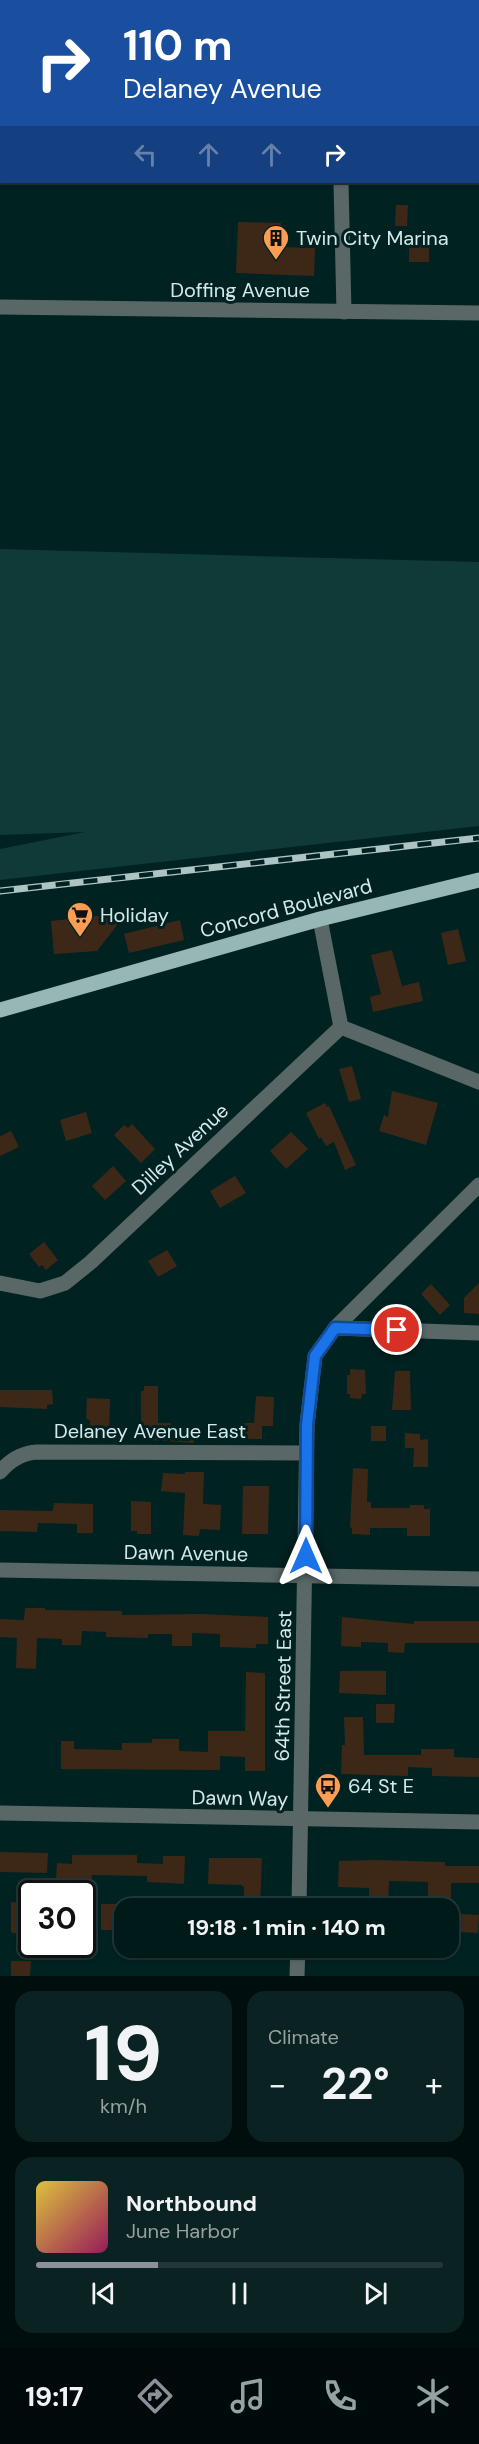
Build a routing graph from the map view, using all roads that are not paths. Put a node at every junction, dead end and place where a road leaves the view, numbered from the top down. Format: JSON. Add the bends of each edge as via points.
{"nodes":[{"id":1,"x":341,"y":183,"type":"edge"},
{"id":2,"x":0,"y":307,"type":"edge"},
{"id":3,"x":344,"y":312,"type":"junction"},
{"id":4,"x":479,"y":313,"type":"edge"},
{"id":5,"x":479,"y":880,"type":"edge"},
{"id":6,"x":320,"y":920,"type":"junction"},
{"id":7,"x":0,"y":1010,"type":"edge"},
{"id":8,"x":341,"y":1027,"type":"junction"},
{"id":9,"x":479,"y":1082,"type":"edge"},
{"id":10,"x":479,"y":1185,"type":"edge"},
{"id":11,"x":0,"y":1283,"type":"edge"},
{"id":12,"x":335,"y":1328,"type":"junction"},
{"id":13,"x":479,"y":1333,"type":"edge"},
{"id":14,"x":306,"y":1453,"type":"junction"},
{"id":15,"x":0,"y":1472,"type":"edge"},
{"id":16,"x":0,"y":1570,"type":"edge"},
{"id":17,"x":306,"y":1576,"type":"junction"},
{"id":18,"x":479,"y":1579,"type":"edge"},
{"id":19,"x":0,"y":1813,"type":"edge"},
{"id":20,"x":302,"y":1820,"type":"junction"},
{"id":21,"x":479,"y":1822,"type":"edge"},
{"id":22,"x":299,"y":1898,"type":"edge"},
{"id":23,"x":298,"y":1958,"type":"edge"},
{"id":24,"x":297,"y":1976,"type":"edge"}],
"edges":[{"from":1,"to":3,"type":"street"},
{"from":2,"to":3,"type":"street","name":"Doffing Avenue"},
{"from":3,"to":4,"type":"street","name":"Doffing Avenue"},
{"from":5,"to":6,"type":"main road","name":"Concord Boulevard"},
{"from":6,"to":7,"type":"main road","name":"Concord Boulevard"},
{"from":6,"to":8,"type":"street"},
{"from":8,"to":9,"type":"street"},
{"from":8,"to":11,"type":"street","name":"Dilley Avenue","via":[[65,1283],[39,1291]]},
{"from":10,"to":12,"type":"street","name":"64th Street East"},
{"from":12,"to":13,"type":"street"},
{"from":12,"to":14,"type":"street","name":"64th Street East","via":[[315,1356]]},
{"from":14,"to":15,"type":"street","name":"Delaney Avenue East","via":[[38,1452],[15,1458]]},
{"from":14,"to":17,"type":"street","name":"64th Street East"},
{"from":16,"to":17,"type":"street","name":"Dawn Avenue"},
{"from":17,"to":18,"type":"street","name":"Dawn Avenue"},
{"from":17,"to":20,"type":"street","name":"64th Street East"},
{"from":19,"to":20,"type":"street","name":"Dawn Way"},
{"from":20,"to":21,"type":"street","name":"Dawn Way"},
{"from":20,"to":22,"type":"street","name":"64th Street East"},
{"from":23,"to":24,"type":"street"}]}
